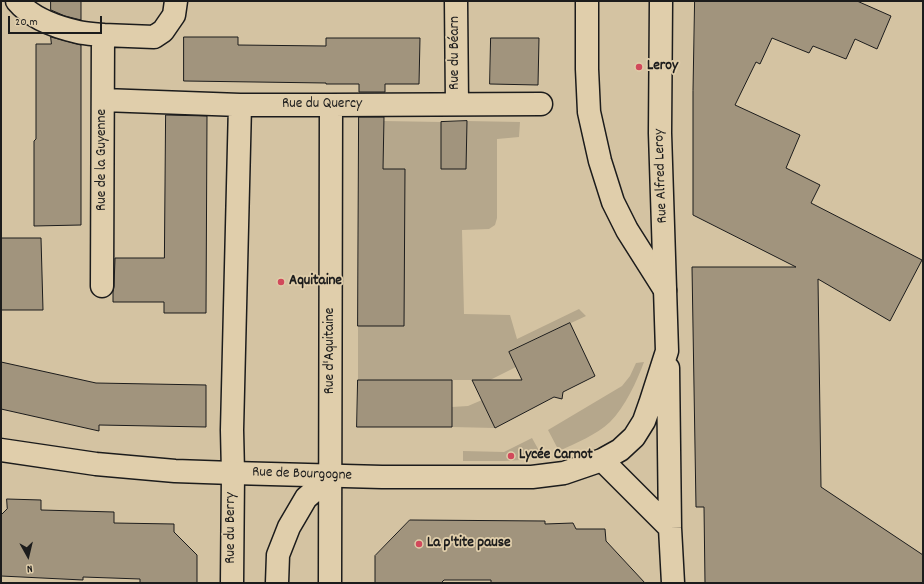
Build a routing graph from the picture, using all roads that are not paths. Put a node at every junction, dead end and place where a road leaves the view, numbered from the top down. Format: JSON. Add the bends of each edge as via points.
{"nodes":[{"id":1,"x":17,"y":1,"type":"edge"},
{"id":2,"x":176,"y":1,"type":"edge"},
{"id":3,"x":456,"y":1,"type":"edge"},
{"id":4,"x":587,"y":1,"type":"edge"},
{"id":5,"x":661,"y":1,"type":"edge"},
{"id":6,"x":103,"y":35,"type":"junction"},
{"id":7,"x":103,"y":100,"type":"junction"},
{"id":8,"x":457,"y":104,"type":"junction"},
{"id":9,"x":540,"y":104,"type":"dead end"},
{"id":10,"x":240,"y":105,"type":"junction"},
{"id":11,"x":331,"y":106,"type":"junction"},
{"id":12,"x":102,"y":286,"type":"dead end"},
{"id":13,"x":665,"y":290,"type":"junction"},
{"id":14,"x":667,"y":351,"type":"junction"},
{"id":15,"x":1,"y":450,"type":"edge"},
{"id":16,"x":602,"y":460,"type":"junction"},
{"id":17,"x":233,"y":474,"type":"junction"},
{"id":18,"x":331,"y":476,"type":"junction"},
{"id":19,"x":670,"y":528,"type":"junction"},
{"id":20,"x":232,"y":583,"type":"edge"},
{"id":21,"x":277,"y":583,"type":"edge"},
{"id":22,"x":330,"y":583,"type":"edge"},
{"id":23,"x":673,"y":583,"type":"edge"}],
"edges":[{"from":1,"to":6,"type":"street","via":[[31,14],[49,24],[79,33]]},
{"from":2,"to":6,"type":"street","via":[[174,15],[163,32],[154,36]]},
{"from":3,"to":8,"type":"street","name":"Rue du Béarn"},
{"from":4,"to":13,"type":"street","via":[[589,112],[600,161],[613,202],[627,230]]},
{"from":5,"to":13,"type":"street","name":"Rue Alfred Leroy","via":[[660,133]]},
{"from":6,"to":7,"type":"street","name":"Rue de la Guyenne"},
{"from":7,"to":10,"type":"street","name":"Rue du Quercy"},
{"from":7,"to":12,"type":"street","name":"Rue de la Guyenne"},
{"from":8,"to":9,"type":"street","name":"Rue du Quercy"},
{"from":8,"to":11,"type":"street","name":"Rue du Quercy"},
{"from":10,"to":11,"type":"street","name":"Rue du Quercy"},
{"from":10,"to":17,"type":"street"},
{"from":11,"to":18,"type":"street","name":"Rue d'Aquitaine"},
{"from":13,"to":14,"type":"street","name":"Rue Alfred Leroy"},
{"from":14,"to":16,"type":"street","name":"Rue Alfred Leroy","via":[[644,421],[634,437],[620,450]]},
{"from":14,"to":19,"type":"street","name":"Rue Alfred Leroy"},
{"from":15,"to":17,"type":"street","name":"Rue de Bourgogne","via":[[96,464]]},
{"from":16,"to":18,"type":"street","name":"Rue de Bourgogne","via":[[564,473],[532,477]]},
{"from":16,"to":19,"type":"street"},
{"from":17,"to":18,"type":"street","name":"Rue de Bourgogne"},
{"from":17,"to":20,"type":"street","name":"Rue du Berry"},
{"from":18,"to":21,"type":"street","via":[[306,498],[289,527],[278,555]]},
{"from":18,"to":22,"type":"street"},
{"from":19,"to":23,"type":"street","name":"Rue Alfred Leroy"}]}
